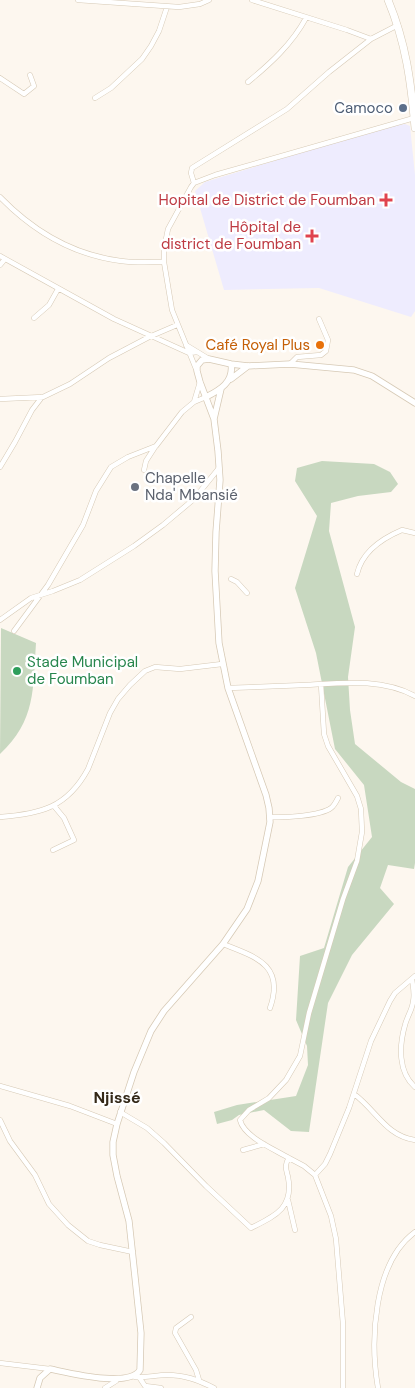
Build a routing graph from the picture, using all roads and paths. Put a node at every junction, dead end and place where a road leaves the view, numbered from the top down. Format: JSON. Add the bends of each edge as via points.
{"nodes":[{"id":1,"x":78,"y":0,"type":"edge"},
{"id":2,"x":209,"y":0,"type":"edge"},
{"id":3,"x":252,"y":0,"type":"edge"},
{"id":4,"x":388,"y":0,"type":"edge"},
{"id":5,"x":106,"y":1,"type":"edge"},
{"id":6,"x":261,"y":1,"type":"edge"},
{"id":7,"x":167,"y":7,"type":"junction"},
{"id":8,"x":306,"y":18,"type":"junction"},
{"id":9,"x":398,"y":25,"type":"junction"},
{"id":10,"x":371,"y":39,"type":"junction"},
{"id":11,"x":30,"y":75,"type":"dead end"},
{"id":12,"x":0,"y":78,"type":"edge"},
{"id":13,"x":248,"y":82,"type":"dead end"},
{"id":14,"x":95,"y":98,"type":"dead end"},
{"id":15,"x":414,"y":114,"type":"edge"},
{"id":16,"x":415,"y":128,"type":"edge"},
{"id":17,"x":194,"y":183,"type":"junction"},
{"id":18,"x":0,"y":197,"type":"edge"},
{"id":19,"x":2,"y":258,"type":"edge"},
{"id":20,"x":164,"y":262,"type":"junction"},
{"id":21,"x":0,"y":265,"type":"edge"},
{"id":22,"x":58,"y":289,"type":"junction"},
{"id":23,"x":34,"y":318,"type":"dead end"},
{"id":24,"x":319,"y":319,"type":"dead end"},
{"id":25,"x":177,"y":325,"type":"junction"},
{"id":26,"x":150,"y":337,"type":"junction"},
{"id":27,"x":186,"y":346,"type":"junction"},
{"id":28,"x":196,"y":352,"type":"junction"},
{"id":29,"x":189,"y":353,"type":"junction"},
{"id":30,"x":209,"y":358,"type":"junction"},
{"id":31,"x":231,"y":364,"type":"junction"},
{"id":32,"x":290,"y":364,"type":"junction"},
{"id":33,"x":248,"y":366,"type":"junction"},
{"id":34,"x":197,"y":371,"type":"junction"},
{"id":35,"x":229,"y":380,"type":"junction"},
{"id":36,"x":200,"y":382,"type":"junction"},
{"id":37,"x":221,"y":389,"type":"junction"},
{"id":38,"x":43,"y":396,"type":"junction"},
{"id":39,"x":206,"y":397,"type":"junction"},
{"id":40,"x":0,"y":399,"type":"edge"},
{"id":41,"x":194,"y":402,"type":"junction"},
{"id":42,"x":415,"y":403,"type":"edge"},
{"id":43,"x":214,"y":419,"type":"junction"},
{"id":44,"x":156,"y":446,"type":"junction"},
{"id":45,"x":220,"y":466,"type":"junction"},
{"id":46,"x":0,"y":467,"type":"edge"},
{"id":47,"x":144,"y":470,"type":"dead end"},
{"id":48,"x":415,"y":533,"type":"edge"},
{"id":49,"x":357,"y":574,"type":"dead end"},
{"id":50,"x":231,"y":579,"type":"dead end"},
{"id":51,"x":43,"y":593,"type":"junction"},
{"id":52,"x":247,"y":593,"type":"dead end"},
{"id":53,"x":0,"y":620,"type":"edge"},
{"id":54,"x":14,"y":631,"type":"dead end"},
{"id":55,"x":222,"y":664,"type":"junction"},
{"id":56,"x":321,"y":684,"type":"junction"},
{"id":57,"x":228,"y":688,"type":"junction"},
{"id":58,"x":415,"y":696,"type":"edge"},
{"id":59,"x":338,"y":798,"type":"dead end"},
{"id":60,"x":54,"y":806,"type":"junction"},
{"id":61,"x":0,"y":817,"type":"edge"},
{"id":62,"x":270,"y":817,"type":"junction"},
{"id":63,"x":52,"y":850,"type":"dead end"},
{"id":64,"x":223,"y":944,"type":"junction"},
{"id":65,"x":414,"y":978,"type":"edge"},
{"id":66,"x":270,"y":1008,"type":"dead end"},
{"id":67,"x":0,"y":1086,"type":"edge"},
{"id":68,"x":415,"y":1087,"type":"edge"},
{"id":69,"x":354,"y":1094,"type":"junction"},
{"id":70,"x":120,"y":1112,"type":"junction"},
{"id":71,"x":0,"y":1120,"type":"edge"},
{"id":72,"x":117,"y":1124,"type":"junction"},
{"id":73,"x":415,"y":1140,"type":"edge"},
{"id":74,"x":264,"y":1144,"type":"junction"},
{"id":75,"x":243,"y":1150,"type":"dead end"},
{"id":76,"x":289,"y":1158,"type":"junction"},
{"id":77,"x":315,"y":1175,"type":"junction"},
{"id":78,"x":288,"y":1200,"type":"junction"},
{"id":79,"x":295,"y":1230,"type":"dead end"},
{"id":80,"x":415,"y":1232,"type":"edge"},
{"id":81,"x":133,"y":1252,"type":"junction"},
{"id":82,"x":190,"y":1317,"type":"dead end"},
{"id":83,"x":0,"y":1363,"type":"edge"},
{"id":84,"x":50,"y":1369,"type":"junction"},
{"id":85,"x":137,"y":1377,"type":"junction"},
{"id":86,"x":200,"y":1380,"type":"junction"},
{"id":87,"x":116,"y":1381,"type":"junction"},
{"id":88,"x":36,"y":1388,"type":"edge"},
{"id":89,"x":105,"y":1388,"type":"edge"},
{"id":90,"x":161,"y":1388,"type":"edge"},
{"id":91,"x":214,"y":1388,"type":"edge"},
{"id":92,"x":343,"y":1388,"type":"edge"},
{"id":93,"x":378,"y":1388,"type":"edge"}],
"edges":[{"from":1,"to":5,"type":"street"},
{"from":2,"to":7,"type":"street","via":[[189,6]]},
{"from":3,"to":6,"type":"street"},
{"from":4,"to":9,"type":"highway"},
{"from":5,"to":7,"type":"street"},
{"from":6,"to":8,"type":"street"},
{"from":7,"to":14,"type":"street","via":[[159,31],[142,59],[111,88]]},
{"from":8,"to":10,"type":"street"},
{"from":8,"to":13,"type":"street","via":[[293,39]]},
{"from":9,"to":10,"type":"street"},
{"from":9,"to":15,"type":"highway","via":[[406,53]]},
{"from":10,"to":17,"type":"street","via":[[287,109],[192,168]]},
{"from":11,"to":12,"type":"street","via":[[34,86],[24,94]]},
{"from":15,"to":16,"type":"highway"},
{"from":15,"to":17,"type":"street"},
{"from":17,"to":20,"type":"street","via":[[168,229]]},
{"from":18,"to":20,"type":"street","via":[[25,221],[66,245],[120,261]]},
{"from":19,"to":21,"type":"street"},
{"from":19,"to":22,"type":"street"},
{"from":20,"to":25,"type":"street"},
{"from":22,"to":23,"type":"street","via":[[49,305]]},
{"from":22,"to":26,"type":"street"},
{"from":24,"to":32,"type":"street","via":[[328,340],[326,351],[320,355],[298,357]]},
{"from":25,"to":26,"type":"street"},
{"from":25,"to":27,"type":"street"},
{"from":26,"to":29,"type":"street"},
{"from":26,"to":38,"type":"street","via":[[109,358],[70,384]]},
{"from":27,"to":28,"type":"street"},
{"from":27,"to":29,"type":"street"},
{"from":28,"to":29,"type":"street"},
{"from":28,"to":30,"type":"street"},
{"from":29,"to":34,"type":"street"},
{"from":30,"to":31,"type":"main road"},
{"from":30,"to":34,"type":"main road","via":[[199,362]]},
{"from":31,"to":33,"type":"main road"},
{"from":31,"to":35,"type":"main road"},
{"from":32,"to":33,"type":"main road"},
{"from":32,"to":42,"type":"main road","via":[[364,372]]},
{"from":33,"to":35,"type":"main road"},
{"from":34,"to":36,"type":"main road"},
{"from":35,"to":37,"type":"main road"},
{"from":36,"to":39,"type":"main road"},
{"from":36,"to":41,"type":"street"},
{"from":37,"to":39,"type":"main road"},
{"from":37,"to":43,"type":"main road"},
{"from":38,"to":40,"type":"street"},
{"from":38,"to":46,"type":"street"},
{"from":39,"to":41,"type":"street"},
{"from":39,"to":43,"type":"main road"},
{"from":41,"to":44,"type":"street"},
{"from":43,"to":45,"type":"main road"},
{"from":44,"to":47,"type":"street"},
{"from":44,"to":51,"type":"street","via":[[117,463],[105,474],[82,524]]},
{"from":45,"to":51,"type":"street","via":[[194,500],[134,546],[80,580]]},
{"from":45,"to":55,"type":"main road","via":[[216,601]]},
{"from":48,"to":49,"type":"street","via":[[402,530],[378,544],[363,559]]},
{"from":50,"to":52,"type":"street"},
{"from":51,"to":53,"type":"street"},
{"from":51,"to":54,"type":"street"},
{"from":55,"to":57,"type":"main road"},
{"from":55,"to":60,"type":"street","via":[[180,669],[154,667],[145,671],[118,699],[84,777]]},
{"from":56,"to":57,"type":"street"},
{"from":56,"to":58,"type":"street","via":[[383,685]]},
{"from":56,"to":74,"type":"street","via":[[324,734],[357,796],[362,809],[362,832],[357,861],[343,899],[300,1056],[286,1080],[240,1120],[249,1134]]},
{"from":57,"to":62,"type":"main road","via":[[266,795]]},
{"from":59,"to":62,"type":"street","via":[[326,810],[291,817]]},
{"from":60,"to":61,"type":"street","via":[[32,814]]},
{"from":60,"to":63,"type":"street","via":[[64,818],[74,840]]},
{"from":62,"to":64,"type":"main road","via":[[261,871],[253,896]]},
{"from":64,"to":66,"type":"street","via":[[262,961],[268,968],[275,991]]},
{"from":64,"to":70,"type":"main road","via":[[164,1011],[151,1031]]},
{"from":65,"to":68,"type":"street","via":[[413,1004],[402,1034],[401,1058],[406,1077]]},
{"from":65,"to":69,"type":"street","via":[[390,1001],[371,1040]]},
{"from":67,"to":72,"type":"street","via":[[70,1106]]},
{"from":69,"to":73,"type":"street","via":[[388,1129]]},
{"from":69,"to":77,"type":"street","via":[[325,1164]]},
{"from":70,"to":72,"type":"main road"},
{"from":70,"to":78,"type":"street","via":[[164,1143],[251,1228],[277,1214]]},
{"from":71,"to":81,"type":"street","via":[[33,1171],[49,1204],[68,1225],[88,1241]]},
{"from":72,"to":81,"type":"main road","via":[[113,1155]]},
{"from":74,"to":75,"type":"street"},
{"from":74,"to":76,"type":"street"},
{"from":76,"to":77,"type":"street"},
{"from":76,"to":78,"type":"street","via":[[285,1165],[290,1191]]},
{"from":77,"to":92,"type":"street","via":[[336,1239]]},
{"from":78,"to":79,"type":"street"},
{"from":80,"to":93,"type":"street","via":[[401,1245],[384,1275],[374,1346]]},
{"from":81,"to":85,"type":"main road","via":[[142,1354]]},
{"from":82,"to":86,"type":"street","via":[[176,1328],[175,1333]]},
{"from":83,"to":84,"type":"street"},
{"from":84,"to":87,"type":"main road"},
{"from":84,"to":88,"type":"main road","via":[[40,1378]]},
{"from":85,"to":86,"type":"street","via":[[166,1375]]},
{"from":85,"to":87,"type":"main road"},
{"from":85,"to":90,"type":"street","via":[[146,1386]]},
{"from":86,"to":91,"type":"street"},
{"from":87,"to":89,"type":"street"}]}
